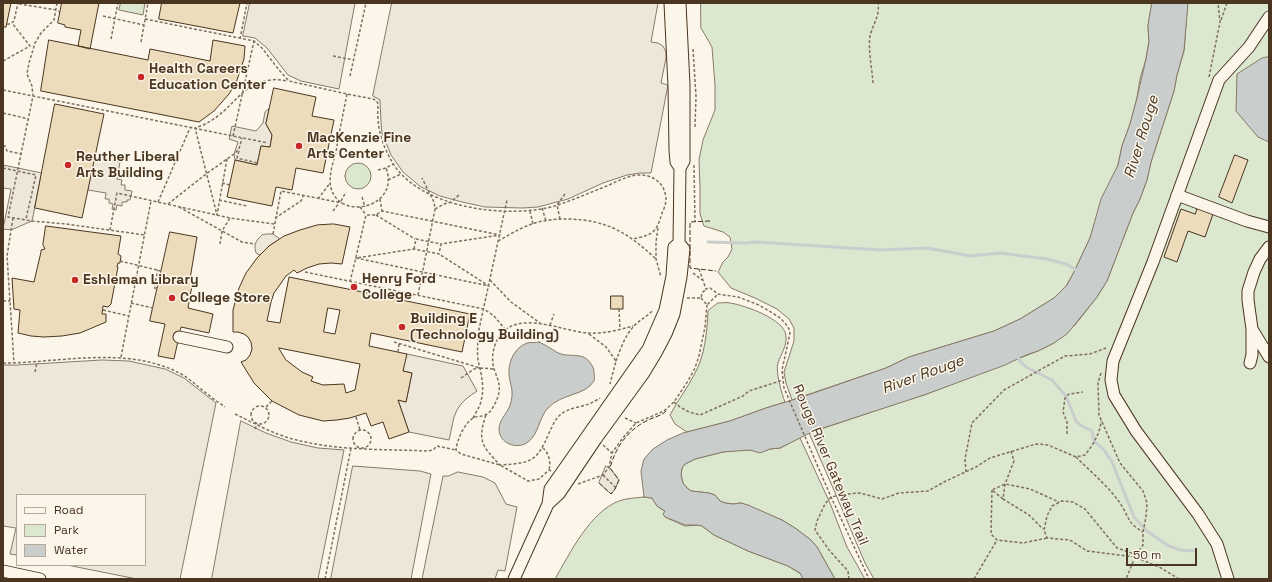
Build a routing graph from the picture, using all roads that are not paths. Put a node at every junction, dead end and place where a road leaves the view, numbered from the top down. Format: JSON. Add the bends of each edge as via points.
{"nodes":[{"id":1,"x":670,"y":3,"type":"edge"},
{"id":2,"x":680,"y":3,"type":"edge"},
{"id":3,"x":1269,"y":17,"type":"edge"},
{"id":4,"x":680,"y":168,"type":"junction"},
{"id":5,"x":1177,"y":195,"type":"junction"},
{"id":6,"x":1269,"y":227,"type":"edge"},
{"id":7,"x":679,"y":243,"type":"junction"},
{"id":8,"x":1269,"y":247,"type":"edge"},
{"id":9,"x":1252,"y":329,"type":"junction"},
{"id":10,"x":178,"y":337,"type":"dead end"},
{"id":11,"x":227,"y":347,"type":"dead end"},
{"id":12,"x":1269,"y":357,"type":"edge"},
{"id":13,"x":1250,"y":363,"type":"dead end"},
{"id":14,"x":548,"y":504,"type":"junction"},
{"id":15,"x":3,"y":572,"type":"edge"},
{"id":16,"x":40,"y":579,"type":"edge"},
{"id":17,"x":514,"y":579,"type":"edge"},
{"id":18,"x":1228,"y":579,"type":"edge"}],
"edges":[{"from":1,"to":4,"type":"lane","via":[[675,150],[676,162]]},
{"from":2,"to":4,"type":"lane","via":[[684,161]]},
{"from":3,"to":5,"type":"lane","via":[[1249,47],[1220,80]]},
{"from":4,"to":7,"type":"lane"},
{"from":5,"to":6,"type":"lane"},
{"from":5,"to":18,"type":"lane","via":[[1113,361],[1111,380],[1114,396],[1136,431],[1198,514],[1217,544]]},
{"from":7,"to":14,"type":"lane","via":[[674,247],[672,276],[665,310],[648,349],[550,490]]},
{"from":7,"to":14,"type":"lane","via":[[684,249],[681,277],[674,314],[666,334],[616,412],[559,494]]},
{"from":8,"to":9,"type":"lane","via":[[1254,272],[1248,291]]},
{"from":9,"to":12,"type":"lane"},
{"from":9,"to":13,"type":"lane"},
{"from":10,"to":11,"type":"lane"},
{"from":14,"to":17,"type":"lane"},
{"from":15,"to":16,"type":"lane"}]}
